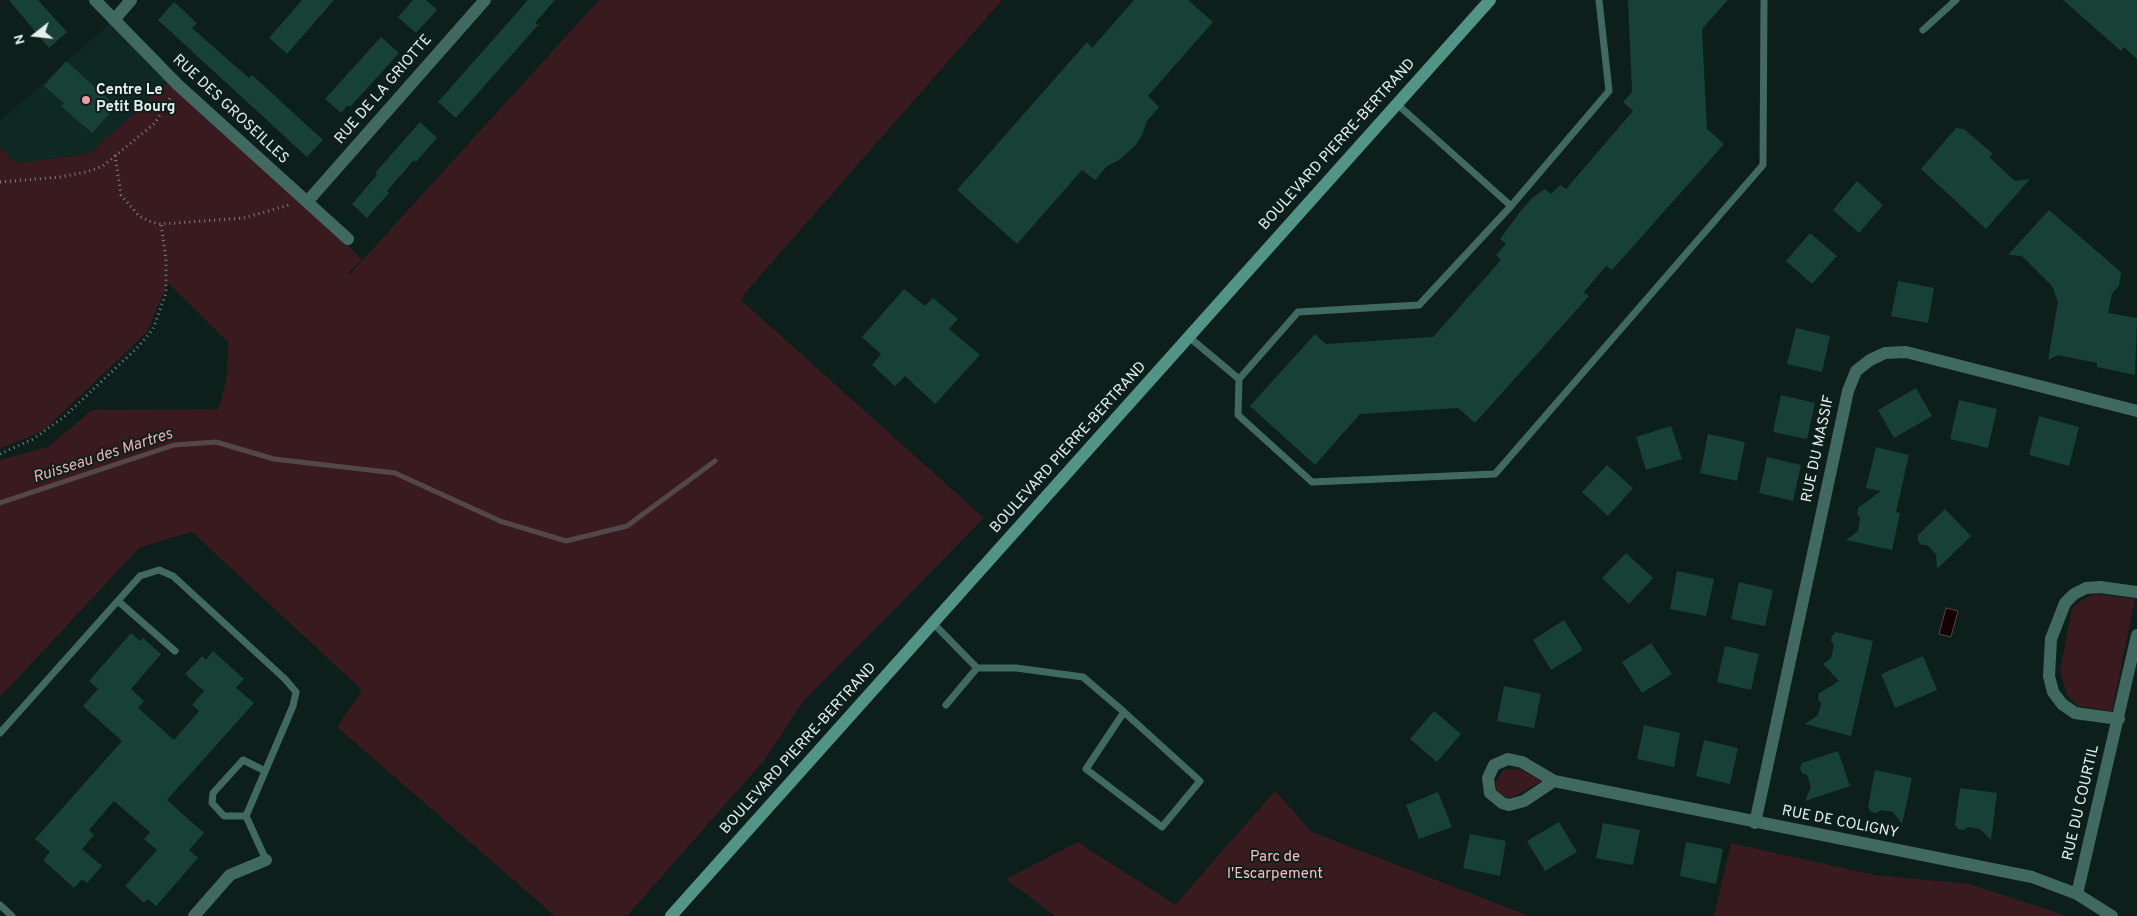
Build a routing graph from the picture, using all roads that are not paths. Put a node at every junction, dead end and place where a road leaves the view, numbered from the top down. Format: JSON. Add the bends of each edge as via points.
{"nodes":[{"id":1,"x":95,"y":0,"type":"edge"},
{"id":2,"x":131,"y":0,"type":"edge"},
{"id":3,"x":485,"y":0,"type":"edge"},
{"id":4,"x":1490,"y":0,"type":"edge"},
{"id":5,"x":1599,"y":0,"type":"edge"},
{"id":6,"x":1764,"y":0,"type":"edge"},
{"id":7,"x":1956,"y":0,"type":"edge"},
{"id":8,"x":114,"y":20,"type":"junction"},
{"id":9,"x":1923,"y":30,"type":"dead end"},
{"id":10,"x":1397,"y":104,"type":"junction"},
{"id":11,"x":306,"y":201,"type":"junction"},
{"id":12,"x":1511,"y":206,"type":"junction"},
{"id":13,"x":348,"y":239,"type":"dead end"},
{"id":14,"x":1189,"y":337,"type":"junction"},
{"id":15,"x":1239,"y":379,"type":"junction"},
{"id":16,"x":2137,"y":411,"type":"edge"},
{"id":17,"x":2137,"y":592,"type":"edge"},
{"id":18,"x":118,"y":601,"type":"junction"},
{"id":19,"x":933,"y":623,"type":"junction"},
{"id":20,"x":2137,"y":635,"type":"edge"},
{"id":21,"x":175,"y":651,"type":"dead end"},
{"id":22,"x":978,"y":668,"type":"junction"},
{"id":23,"x":946,"y":706,"type":"dead end"},
{"id":24,"x":1124,"y":712,"type":"junction"},
{"id":25,"x":2119,"y":719,"type":"junction"},
{"id":26,"x":0,"y":733,"type":"edge"},
{"id":27,"x":265,"y":772,"type":"junction"},
{"id":28,"x":1554,"y":781,"type":"junction"},
{"id":29,"x":246,"y":816,"type":"junction"},
{"id":30,"x":1755,"y":823,"type":"junction"},
{"id":31,"x":266,"y":860,"type":"joint"},
{"id":32,"x":2078,"y":894,"type":"junction"},
{"id":33,"x":0,"y":905,"type":"edge"},
{"id":34,"x":12,"y":916,"type":"edge"},
{"id":35,"x":194,"y":916,"type":"edge"},
{"id":36,"x":671,"y":916,"type":"edge"},
{"id":37,"x":2112,"y":916,"type":"edge"}],
"edges":[{"from":1,"to":8,"type":"street","name":"RUE DES GROSEILLES"},
{"from":2,"to":8,"type":"street"},
{"from":3,"to":11,"type":"street","name":"RUE DE LA GRIOTTE"},
{"from":4,"to":10,"type":"main road","name":"BOULEVARD PIERRE-BERTRAND"},
{"from":5,"to":12,"type":"lane","via":[[1609,91]]},
{"from":6,"to":15,"type":"lane","via":[[1763,165],[1495,474],[1312,482],[1238,415]]},
{"from":7,"to":9,"type":"lane"},
{"from":8,"to":11,"type":"street","name":"RUE DES GROSEILLES","via":[[178,85]]},
{"from":10,"to":12,"type":"lane"},
{"from":10,"to":14,"type":"main road","name":"BOULEVARD PIERRE-BERTRAND"},
{"from":11,"to":13,"type":"street","name":"RUE DES GROSEILLES"},
{"from":12,"to":15,"type":"lane","via":[[1419,305],[1298,312]]},
{"from":14,"to":15,"type":"lane"},
{"from":14,"to":19,"type":"main road","name":"BOULEVARD PIERRE-BERTRAND"},
{"from":16,"to":30,"type":"street","name":"RUE DU MASSIF","via":[[1906,352],[1885,353],[1856,371],[1848,391]]},
{"from":17,"to":25,"type":"street","via":[[2100,587],[2086,588],[2074,594],[2065,603],[2052,639],[2049,676],[2053,692],[2062,704],[2075,713]]},
{"from":18,"to":21,"type":"lane"},
{"from":18,"to":26,"type":"lane"},
{"from":18,"to":27,"type":"lane","via":[[140,576],[159,570],[173,576],[285,679],[296,692],[293,706]]},
{"from":19,"to":22,"type":"lane"},
{"from":19,"to":36,"type":"main road","name":"BOULEVARD PIERRE-BERTRAND"},
{"from":20,"to":25,"type":"street","name":"RUE DU COURTIL"},
{"from":22,"to":23,"type":"lane"},
{"from":22,"to":24,"type":"lane","via":[[1016,668],[1083,677]]},
{"from":24,"to":24,"type":"lane","via":[[1200,781],[1162,828],[1086,769]]},
{"from":25,"to":32,"type":"street","name":"RUE DU COURTIL"},
{"from":27,"to":29,"type":"lane"},
{"from":27,"to":29,"type":"lane","via":[[243,760],[213,793],[212,803],[224,816]]},
{"from":28,"to":28,"type":"street","name":"RUE DE COLIGNY","via":[[1522,762],[1508,759],[1494,765],[1488,786],[1495,799],[1509,805],[1530,798]]},
{"from":28,"to":30,"type":"street","name":"RUE DE COLIGNY"},
{"from":29,"to":31,"type":"lane"},
{"from":30,"to":32,"type":"street","name":"RUE DE COLIGNY","via":[[2032,877]]},
{"from":31,"to":35,"type":"street","via":[[230,876]]},
{"from":32,"to":37,"type":"street","name":"RUE DE COLIGNY"},
{"from":33,"to":34,"type":"lane"}]}
